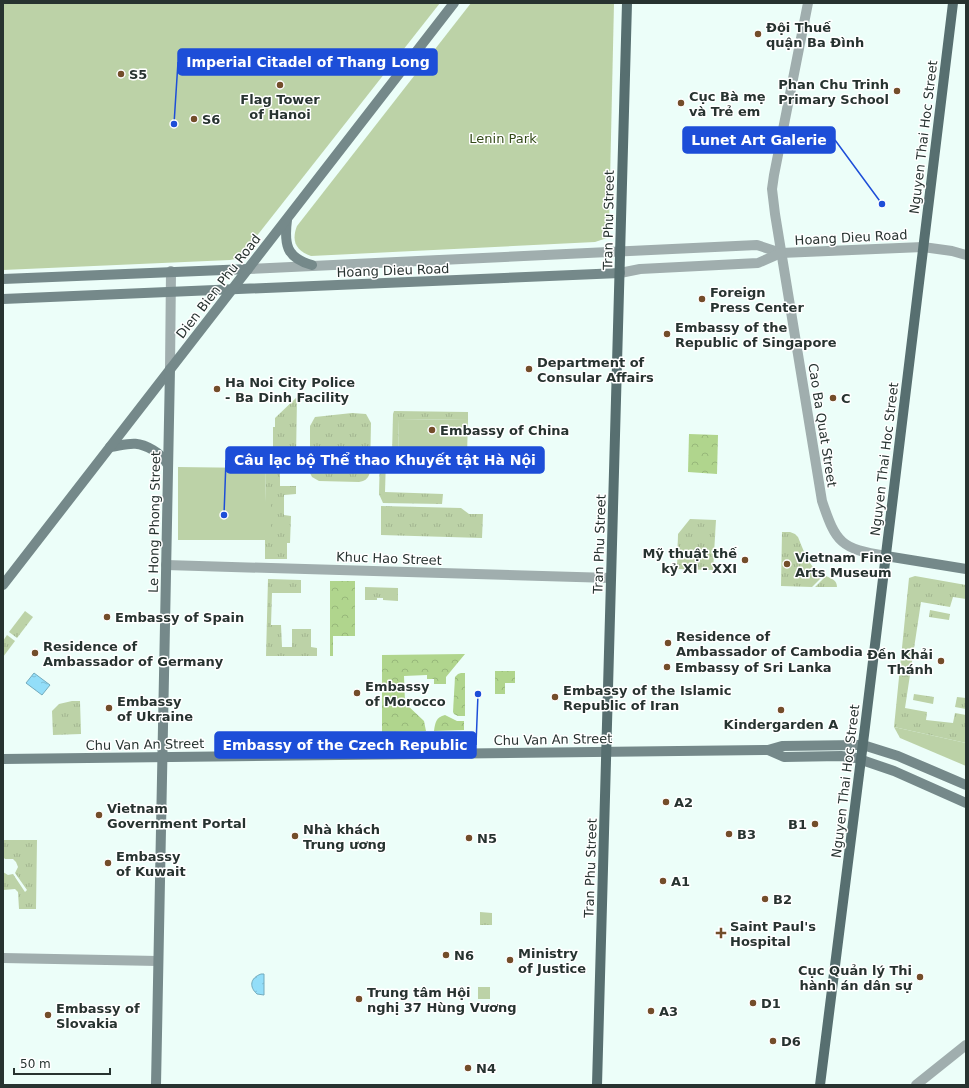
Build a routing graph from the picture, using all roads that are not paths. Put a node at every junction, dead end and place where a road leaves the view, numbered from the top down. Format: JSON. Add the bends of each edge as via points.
{"nodes":[{"id":1,"x":454,"y":3,"type":"edge"},
{"id":2,"x":627,"y":3,"type":"edge"},
{"id":3,"x":808,"y":3,"type":"edge"},
{"id":4,"x":953,"y":3,"type":"edge"},
{"id":5,"x":287,"y":219,"type":"junction"},
{"id":6,"x":923,"y":247,"type":"junction"},
{"id":7,"x":620,"y":251,"type":"junction"},
{"id":8,"x":781,"y":253,"type":"junction"},
{"id":9,"x":966,"y":255,"type":"edge"},
{"id":10,"x":312,"y":265,"type":"junction"},
{"id":11,"x":248,"y":269,"type":"junction"},
{"id":12,"x":171,"y":271,"type":"junction"},
{"id":13,"x":620,"y":273,"type":"junction"},
{"id":14,"x":3,"y":279,"type":"edge"},
{"id":15,"x":232,"y":290,"type":"junction"},
{"id":16,"x":171,"y":292,"type":"junction"},
{"id":17,"x":3,"y":299,"type":"edge"},
{"id":18,"x":170,"y":369,"type":"junction"},
{"id":19,"x":110,"y":447,"type":"junction"},
{"id":20,"x":168,"y":465,"type":"junction"},
{"id":21,"x":886,"y":556,"type":"junction"},
{"id":22,"x":166,"y":565,"type":"junction"},
{"id":23,"x":966,"y":569,"type":"edge"},
{"id":24,"x":611,"y":578,"type":"junction"},
{"id":25,"x":3,"y":585,"type":"edge"},
{"id":26,"x":863,"y":745,"type":"junction"},
{"id":27,"x":768,"y":750,"type":"junction"},
{"id":28,"x":606,"y":752,"type":"junction"},
{"id":29,"x":162,"y":757,"type":"junction"},
{"id":30,"x":3,"y":759,"type":"edge"},
{"id":31,"x":861,"y":760,"type":"junction"},
{"id":32,"x":966,"y":785,"type":"edge"},
{"id":33,"x":966,"y":802,"type":"edge"},
{"id":34,"x":3,"y":958,"type":"edge"},
{"id":35,"x":158,"y":962,"type":"junction"},
{"id":36,"x":966,"y":1045,"type":"edge"},
{"id":37,"x":156,"y":1085,"type":"edge"},
{"id":38,"x":597,"y":1085,"type":"edge"},
{"id":39,"x":820,"y":1085,"type":"edge"},
{"id":40,"x":916,"y":1085,"type":"edge"}],
"edges":[{"from":1,"to":5,"type":"main road","name":"Dien Bien Phu Road"},
{"from":2,"to":7,"type":"main road","name":"Tran Phu Street"},
{"from":3,"to":8,"type":"street","name":"Cao Ba Quat Street","via":[[772,189]]},
{"from":4,"to":6,"type":"main road","name":"Nguyen Thai Hoc Street"},
{"from":5,"to":10,"type":"main road","via":[[285,237],[290,253],[300,262]]},
{"from":5,"to":11,"type":"main road","name":"Dien Bien Phu Road"},
{"from":6,"to":8,"type":"street","name":"Hoang Dieu Road"},
{"from":6,"to":9,"type":"street","name":"Hoang Dieu Road"},
{"from":6,"to":21,"type":"main road","name":"Nguyen Thai Hoc Street"},
{"from":7,"to":8,"type":"street","name":"Hoang Dieu Road","via":[[757,245]]},
{"from":7,"to":10,"type":"street","name":"Hoang Dieu Road"},
{"from":7,"to":13,"type":"main road","name":"Tran Phu Street"},
{"from":8,"to":13,"type":"street","name":"Hoang Dieu Road","via":[[758,264],[640,269]]},
{"from":8,"to":21,"type":"street","name":"Cao Ba Quat Street","via":[[822,501],[827,516],[841,542],[857,550]]},
{"from":10,"to":11,"type":"street","name":"Hoang Dieu Road"},
{"from":11,"to":12,"type":"main road","name":"Hoang Dieu Road"},
{"from":11,"to":15,"type":"main road","name":"Dien Bien Phu Road"},
{"from":12,"to":14,"type":"main road","name":"Hoang Dieu Road"},
{"from":12,"to":16,"type":"street","name":"Le Hong Phong Street"},
{"from":13,"to":15,"type":"main road","name":"Hoang Dieu Road"},
{"from":13,"to":24,"type":"main road","name":"Tran Phu Street"},
{"from":15,"to":16,"type":"main road","name":"Hoang Dieu Road"},
{"from":15,"to":18,"type":"main road","name":"Dien Bien Phu Road"},
{"from":16,"to":17,"type":"main road","name":"Hoang Dieu Road"},
{"from":16,"to":18,"type":"street","name":"Le Hong Phong Street"},
{"from":18,"to":19,"type":"main road","name":"Dien Bien Phu Road"},
{"from":18,"to":20,"type":"main road","name":"Le Hong Phong Street"},
{"from":19,"to":20,"type":"main road","via":[[131,443],[142,444],[164,458]]},
{"from":19,"to":25,"type":"main road","name":"Dien Bien Phu Road"},
{"from":20,"to":22,"type":"main road","name":"Le Hong Phong Street"},
{"from":21,"to":23,"type":"main road"},
{"from":21,"to":26,"type":"main road","name":"Nguyen Thai Hoc Street"},
{"from":22,"to":24,"type":"street","name":"Khuc Hao Street"},
{"from":22,"to":29,"type":"main road","name":"Le Hong Phong Street"},
{"from":24,"to":28,"type":"main road","name":"Tran Phu Street"},
{"from":26,"to":27,"type":"main road","name":"Chu Van An Street","via":[[782,746]]},
{"from":26,"to":31,"type":"main road","name":"Nguyen Thai Hoc Street"},
{"from":26,"to":32,"type":"main road","name":"Chu Van An Street","via":[[898,756]]},
{"from":27,"to":28,"type":"main road","name":"Chu Van An Street"},
{"from":27,"to":31,"type":"main road","name":"Chu Van An Street","via":[[784,757],[842,756]]},
{"from":28,"to":29,"type":"main road","name":"Chu Van An Street"},
{"from":28,"to":38,"type":"main road","name":"Tran Phu Street"},
{"from":29,"to":30,"type":"main road","name":"Chu Van An Street"},
{"from":29,"to":35,"type":"main road","name":"Le Hong Phong Street"},
{"from":31,"to":33,"type":"main road","name":"Chu Van An Street","via":[[894,771]]},
{"from":31,"to":39,"type":"main road","name":"Nguyen Thai Hoc Street"},
{"from":34,"to":35,"type":"street"},
{"from":35,"to":37,"type":"main road","name":"Le Hong Phong Street"},
{"from":36,"to":40,"type":"street"}]}
